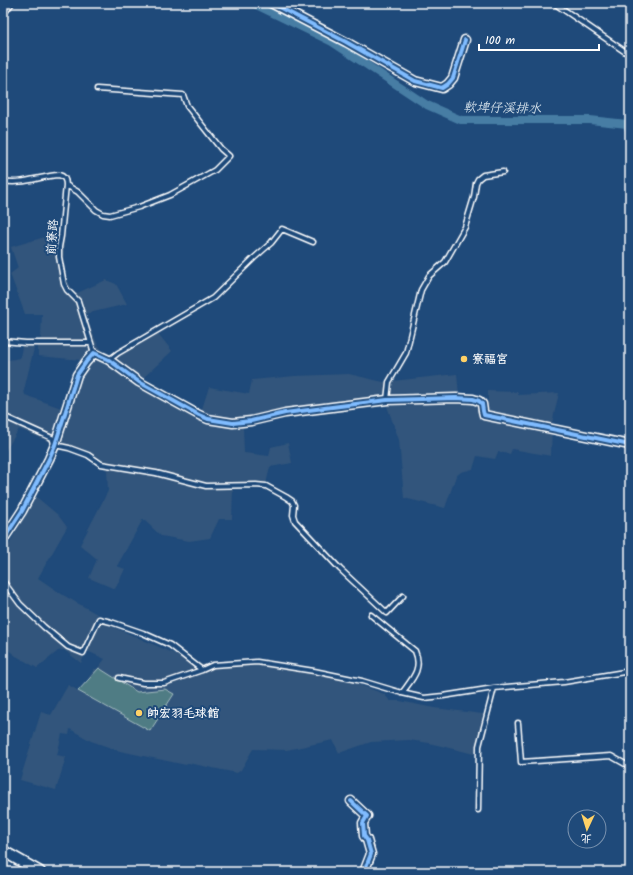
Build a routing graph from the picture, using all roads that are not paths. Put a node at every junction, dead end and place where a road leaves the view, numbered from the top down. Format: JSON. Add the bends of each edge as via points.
{"nodes":[{"id":1,"x":12,"y":3,"type":"edge"},
{"id":2,"x":271,"y":3,"type":"edge"},
{"id":3,"x":554,"y":3,"type":"edge"},
{"id":4,"x":3,"y":15,"type":"edge"},
{"id":5,"x":465,"y":40,"type":"dead end"},
{"id":6,"x":630,"y":55,"type":"edge"},
{"id":7,"x":97,"y":88,"type":"dead end"},
{"id":8,"x":503,"y":172,"type":"dead end"},
{"id":9,"x":3,"y":181,"type":"edge"},
{"id":10,"x":66,"y":185,"type":"junction"},
{"id":11,"x":313,"y":242,"type":"dead end"},
{"id":12,"x":3,"y":341,"type":"edge"},
{"id":13,"x":91,"y":343,"type":"junction"},
{"id":14,"x":94,"y":354,"type":"junction"},
{"id":15,"x":109,"y":360,"type":"junction"},
{"id":16,"x":387,"y":400,"type":"junction"},
{"id":17,"x":3,"y":416,"type":"edge"},
{"id":18,"x":55,"y":445,"type":"junction"},
{"id":19,"x":630,"y":446,"type":"edge"},
{"id":20,"x":3,"y":540,"type":"edge"},
{"id":21,"x":3,"y":581,"type":"edge"},
{"id":22,"x":403,"y":596,"type":"dead end"},
{"id":23,"x":371,"y":615,"type":"dead end"},
{"id":24,"x":202,"y":670,"type":"junction"},
{"id":25,"x":630,"y":671,"type":"edge"},
{"id":26,"x":119,"y":678,"type":"dead end"},
{"id":27,"x":494,"y":688,"type":"junction"},
{"id":28,"x":402,"y":693,"type":"junction"},
{"id":29,"x":518,"y":723,"type":"dead end"},
{"id":30,"x":630,"y":764,"type":"edge"},
{"id":31,"x":351,"y":801,"type":"dead end"},
{"id":32,"x":478,"y":810,"type":"dead end"},
{"id":33,"x":3,"y":851,"type":"edge"},
{"id":34,"x":40,"y":872,"type":"edge"},
{"id":35,"x":364,"y":872,"type":"edge"}],
"edges":[{"from":1,"to":4,"type":"lane"},
{"from":2,"to":5,"type":"street","via":[[415,81],[442,88],[453,78]]},
{"from":3,"to":6,"type":"lane"},
{"from":7,"to":10,"type":"lane","via":[[183,96],[187,106],[229,156],[215,170],[170,195],[110,215],[96,210],[78,192]]},
{"from":8,"to":16,"type":"lane","via":[[483,175],[478,179],[465,227],[446,262],[429,276],[421,290],[406,353],[389,382]]},
{"from":9,"to":10,"type":"lane","via":[[15,183],[59,175],[63,177]]},
{"from":10,"to":13,"type":"lane","name":"前寮路","via":[[59,257],[64,284],[78,301]]},
{"from":11,"to":15,"type":"lane","via":[[282,229],[271,243],[213,298]]},
{"from":12,"to":13,"type":"lane"},
{"from":13,"to":14,"type":"lane","name":"前寮路"},
{"from":14,"to":15,"type":"street"},
{"from":14,"to":18,"type":"street","via":[[77,375]]},
{"from":15,"to":16,"type":"street","via":[[139,382],[199,415],[233,423],[286,413]]},
{"from":16,"to":19,"type":"street","via":[[473,399],[482,404],[484,415]]},
{"from":17,"to":18,"type":"lane","via":[[52,438]]},
{"from":18,"to":20,"type":"street","via":[[22,512]]},
{"from":18,"to":22,"type":"lane","via":[[88,455],[101,464],[156,473],[206,486],[266,486],[292,501],[295,521],[340,569],[387,613]]},
{"from":21,"to":24,"type":"lane","via":[[20,604],[68,647],[83,653],[99,619],[170,645]]},
{"from":23,"to":28,"type":"lane","via":[[416,651],[416,672]]},
{"from":24,"to":26,"type":"lane","via":[[164,683],[143,683]]},
{"from":24,"to":28,"type":"lane","via":[[213,665],[257,662],[362,681]]},
{"from":25,"to":27,"type":"lane","via":[[564,682]]},
{"from":27,"to":28,"type":"lane","via":[[424,698]]},
{"from":27,"to":32,"type":"lane","via":[[479,746]]},
{"from":29,"to":30,"type":"lane","via":[[521,762],[611,756],[627,765]]},
{"from":31,"to":35,"type":"street","via":[[367,816],[363,824],[364,836],[371,854]]},
{"from":33,"to":34,"type":"street"}]}
